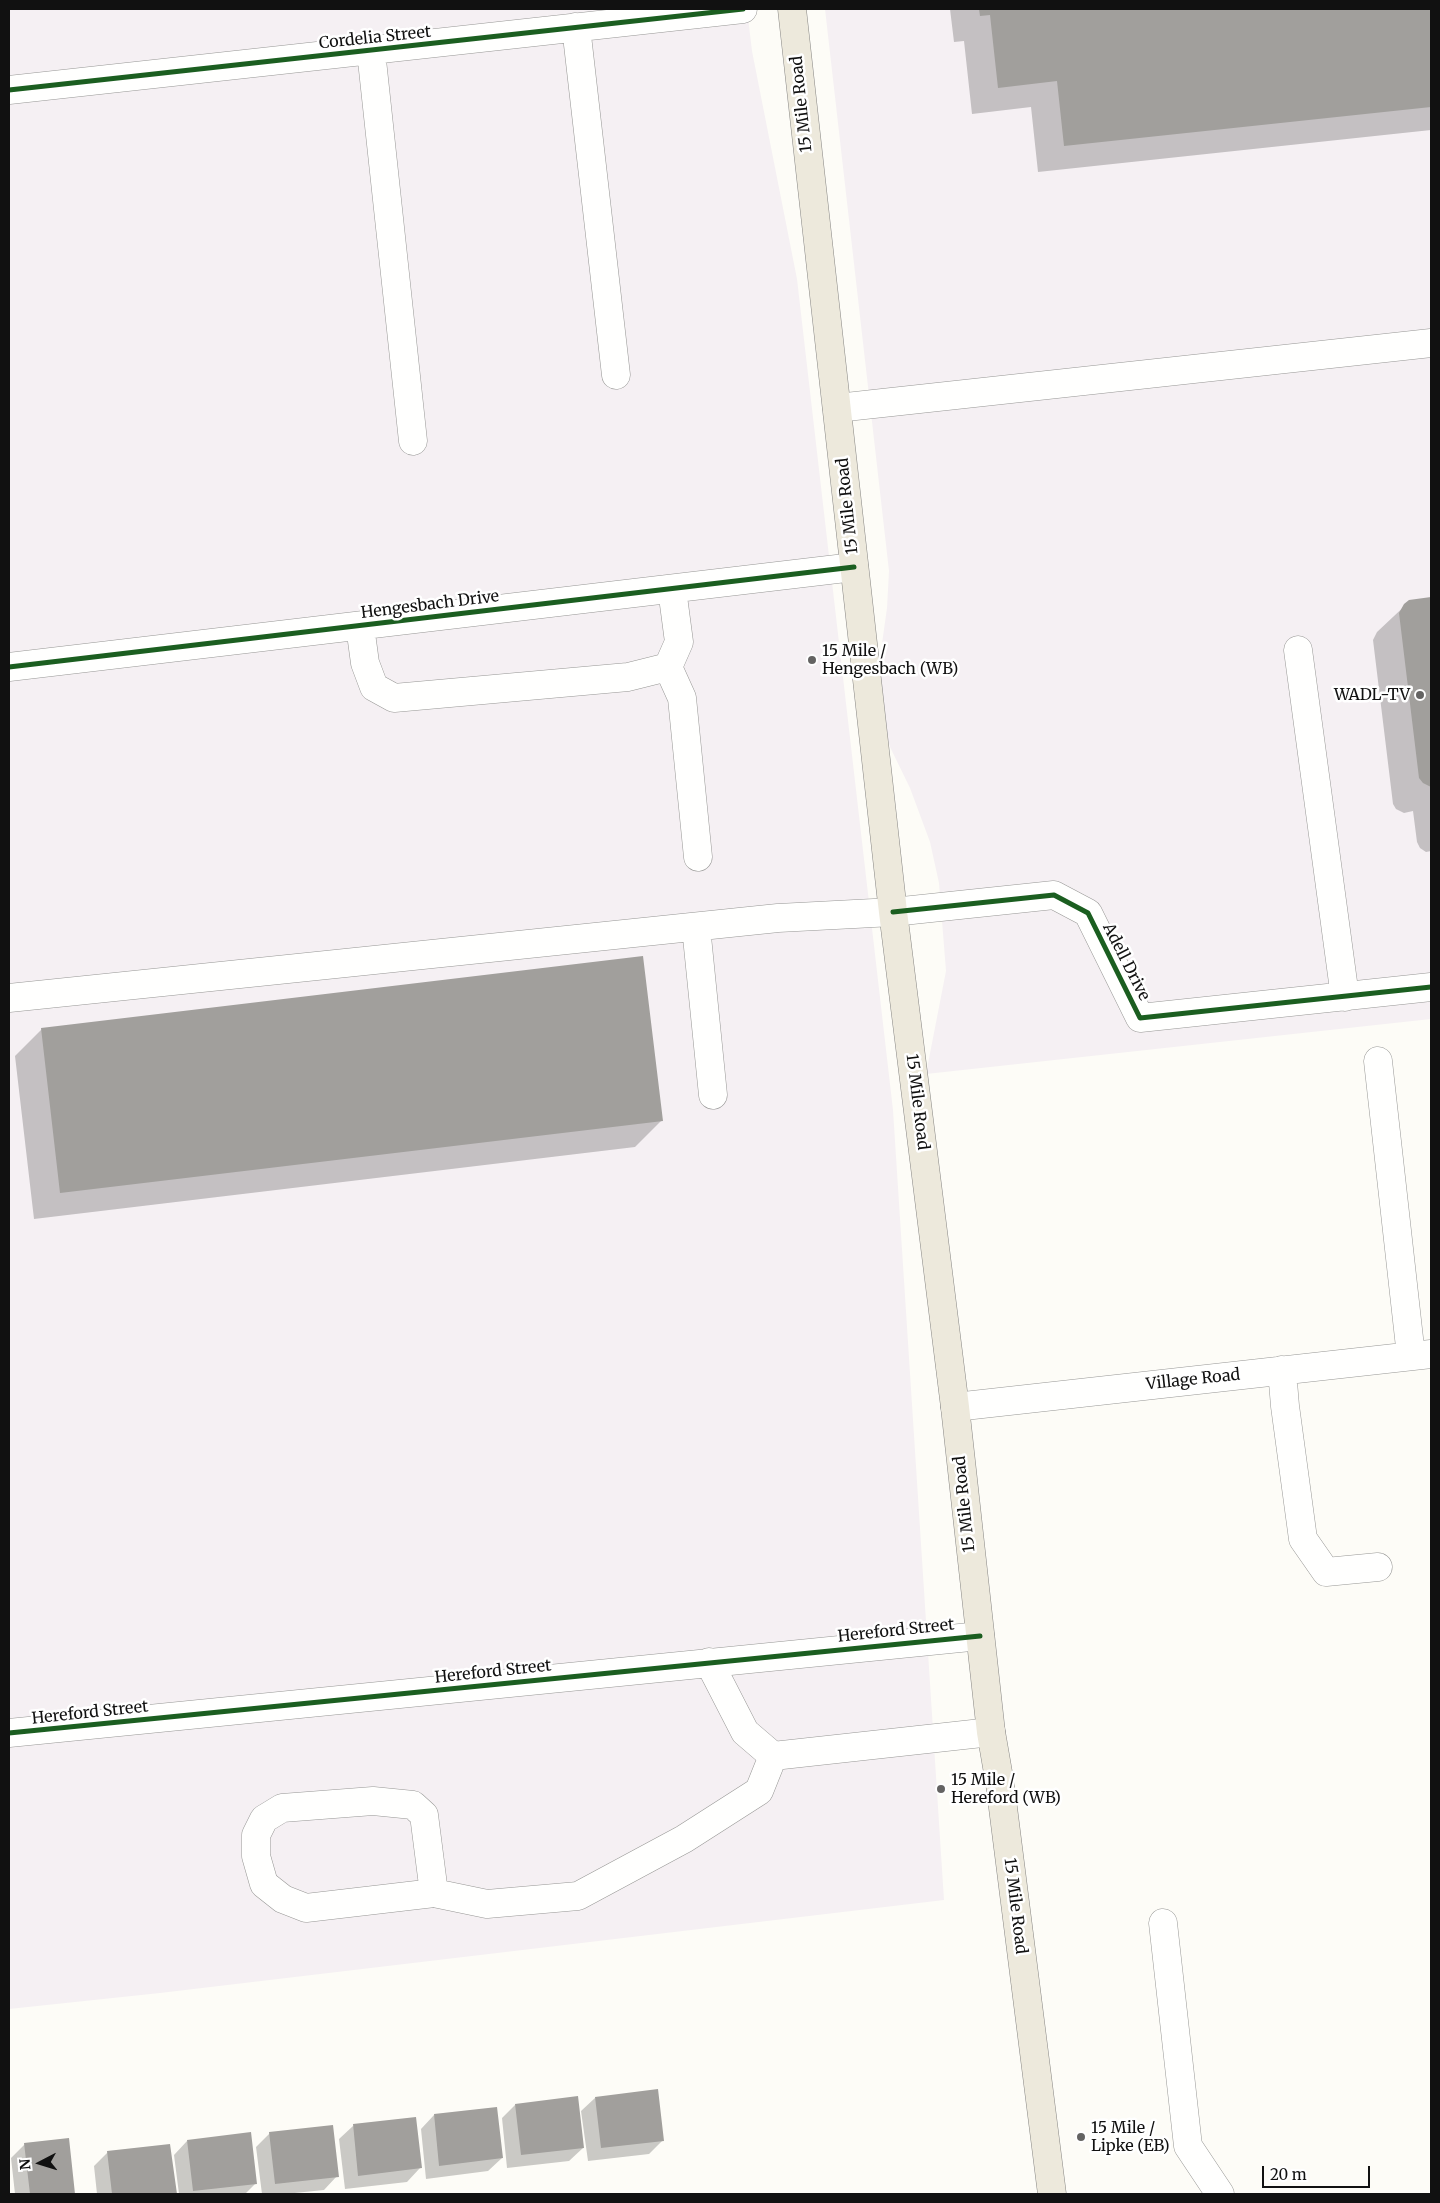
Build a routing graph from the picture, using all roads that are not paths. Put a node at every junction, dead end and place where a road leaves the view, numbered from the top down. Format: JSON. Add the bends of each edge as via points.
{"nodes":[{"id":1,"x":743,"y":9,"type":"edge"},
{"id":2,"x":792,"y":9,"type":"edge"},
{"id":3,"x":576,"y":27,"type":"junction"},
{"id":4,"x":371,"y":51,"type":"junction"},
{"id":5,"x":9,"y":90,"type":"edge"},
{"id":6,"x":1431,"y":342,"type":"edge"},
{"id":7,"x":616,"y":375,"type":"dead end"},
{"id":8,"x":837,"y":408,"type":"junction"},
{"id":9,"x":413,"y":441,"type":"dead end"},
{"id":10,"x":854,"y":566,"type":"junction"},
{"id":11,"x":672,"y":589,"type":"junction"},
{"id":12,"x":360,"y":626,"type":"junction"},
{"id":13,"x":1298,"y":650,"type":"dead end"},
{"id":14,"x":9,"y":667,"type":"edge"},
{"id":15,"x":668,"y":667,"type":"junction"},
{"id":16,"x":698,"y":856,"type":"dead end"},
{"id":17,"x":893,"y":912,"type":"junction"},
{"id":18,"x":696,"y":927,"type":"junction"},
{"id":19,"x":1431,"y":987,"type":"edge"},
{"id":20,"x":1345,"y":997,"type":"junction"},
{"id":21,"x":9,"y":998,"type":"edge"},
{"id":22,"x":1378,"y":1060,"type":"dead end"},
{"id":23,"x":713,"y":1095,"type":"dead end"},
{"id":24,"x":1421,"y":1355,"type":"edge"},
{"id":25,"x":1282,"y":1370,"type":"junction"},
{"id":26,"x":955,"y":1407,"type":"junction"},
{"id":27,"x":1378,"y":1567,"type":"dead end"},
{"id":28,"x":980,"y":1636,"type":"junction"},
{"id":29,"x":709,"y":1662,"type":"junction"},
{"id":30,"x":991,"y":1732,"type":"junction"},
{"id":31,"x":9,"y":1733,"type":"edge"},
{"id":32,"x":773,"y":1756,"type":"junction"},
{"id":33,"x":434,"y":1893,"type":"junction"},
{"id":34,"x":1163,"y":1923,"type":"dead end"},
{"id":35,"x":1052,"y":2194,"type":"edge"},
{"id":36,"x":1220,"y":2194,"type":"edge"}],
"edges":[{"from":1,"to":3,"type":"street","name":"Cordelia Street"},
{"from":2,"to":8,"type":"main road","name":"15 Mile Road"},
{"from":3,"to":4,"type":"street","name":"Cordelia Street"},
{"from":3,"to":7,"type":"street"},
{"from":4,"to":5,"type":"street","name":"Cordelia Street"},
{"from":4,"to":9,"type":"street"},
{"from":6,"to":8,"type":"street"},
{"from":8,"to":10,"type":"main road","name":"15 Mile Road"},
{"from":10,"to":11,"type":"street","name":"Hengesbach Drive"},
{"from":10,"to":17,"type":"main road","name":"15 Mile Road"},
{"from":11,"to":12,"type":"street","name":"Hengesbach Drive"},
{"from":11,"to":15,"type":"street","via":[[679,642]]},
{"from":12,"to":14,"type":"street","name":"Hengesbach Drive"},
{"from":12,"to":15,"type":"street","via":[[365,663],[374,687],[394,698],[628,677]]},
{"from":13,"to":20,"type":"street"},
{"from":15,"to":16,"type":"street","via":[[682,698]]},
{"from":17,"to":18,"type":"street","via":[[778,918]]},
{"from":17,"to":20,"type":"street","name":"Adell Drive","via":[[1054,895],[1088,913],[1140,1018]]},
{"from":17,"to":26,"type":"main road","name":"15 Mile Road"},
{"from":18,"to":21,"type":"street"},
{"from":18,"to":23,"type":"street"},
{"from":19,"to":20,"type":"street","name":"Adell Drive"},
{"from":22,"to":24,"type":"street"},
{"from":24,"to":25,"type":"street","name":"Village Road"},
{"from":25,"to":26,"type":"street","name":"Village Road"},
{"from":25,"to":27,"type":"street","via":[[1303,1539],[1326,1572]]},
{"from":26,"to":28,"type":"main road","name":"15 Mile Road"},
{"from":28,"to":29,"type":"street","name":"Hereford Street"},
{"from":28,"to":30,"type":"main road","name":"15 Mile Road"},
{"from":29,"to":31,"type":"street","name":"Hereford Street"},
{"from":29,"to":32,"type":"street","via":[[745,1732]]},
{"from":30,"to":32,"type":"street"},
{"from":30,"to":35,"type":"main road","name":"15 Mile Road"},
{"from":32,"to":33,"type":"street","via":[[759,1791],[684,1839],[578,1896],[487,1904]]},
{"from":33,"to":33,"type":"street","via":[[306,1908],[283,1899],[264,1884],[256,1856],[256,1835],[264,1819],[282,1808],[373,1801],[413,1805],[424,1815]]},
{"from":34,"to":36,"type":"street","via":[[1188,2146]]}]}
